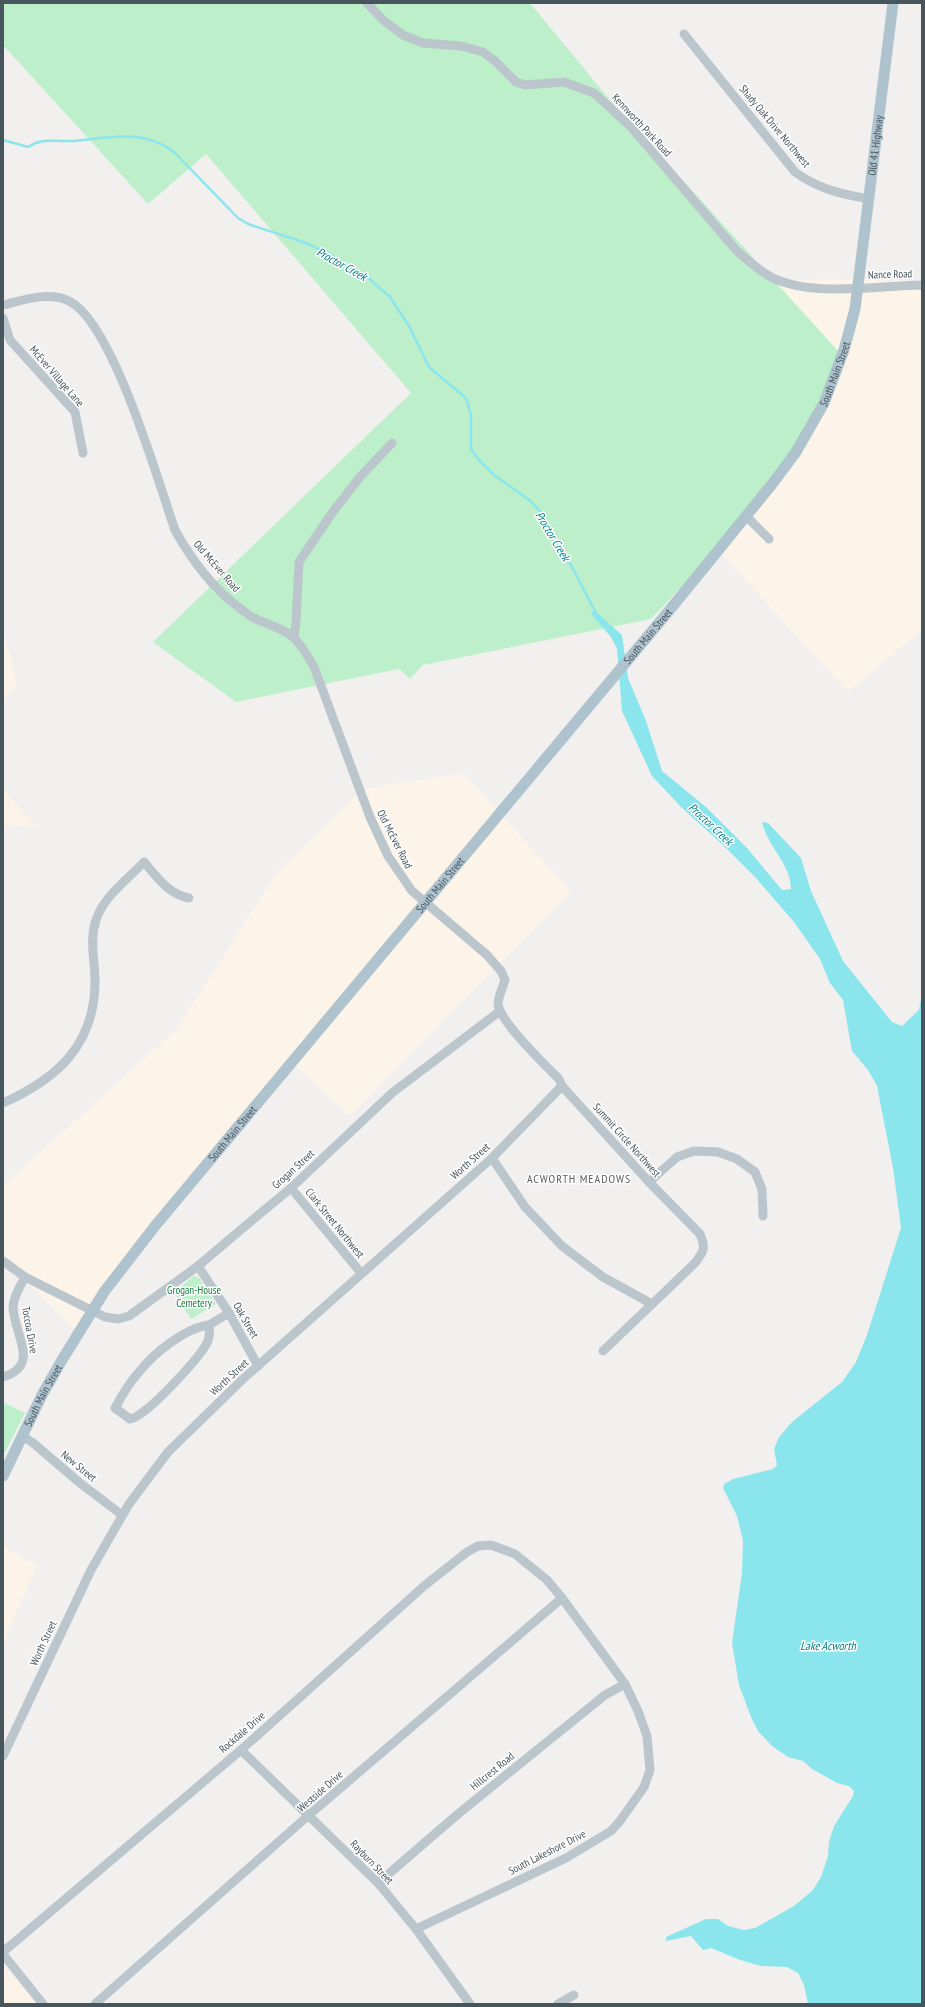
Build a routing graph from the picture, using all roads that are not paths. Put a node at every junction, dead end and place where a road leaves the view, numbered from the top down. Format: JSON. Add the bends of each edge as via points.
{"nodes":[{"id":1,"x":367,"y":3,"type":"edge"},
{"id":2,"x":893,"y":3,"type":"edge"},
{"id":3,"x":684,"y":34,"type":"dead end"},
{"id":4,"x":869,"y":199,"type":"junction"},
{"id":5,"x":922,"y":285,"type":"edge"},
{"id":6,"x":859,"y":287,"type":"junction"},
{"id":7,"x":3,"y":305,"type":"edge"},
{"id":8,"x":3,"y":318,"type":"edge"},
{"id":9,"x":392,"y":443,"type":"dead end"},
{"id":10,"x":83,"y":453,"type":"dead end"},
{"id":11,"x":746,"y":516,"type":"junction"},
{"id":12,"x":769,"y":539,"type":"dead end"},
{"id":13,"x":294,"y":637,"type":"junction"},
{"id":14,"x":189,"y":898,"type":"dead end"},
{"id":15,"x":424,"y":902,"type":"junction"},
{"id":16,"x":500,"y":1011,"type":"junction"},
{"id":17,"x":562,"y":1086,"type":"junction"},
{"id":18,"x":3,"y":1103,"type":"edge"},
{"id":19,"x":492,"y":1158,"type":"junction"},
{"id":20,"x":649,"y":1182,"type":"junction"},
{"id":21,"x":291,"y":1188,"type":"junction"},
{"id":22,"x":763,"y":1216,"type":"dead end"},
{"id":23,"x":3,"y":1261,"type":"edge"},
{"id":24,"x":198,"y":1266,"type":"junction"},
{"id":25,"x":361,"y":1273,"type":"junction"},
{"id":26,"x":25,"y":1277,"type":"junction"},
{"id":27,"x":652,"y":1304,"type":"junction"},
{"id":28,"x":92,"y":1311,"type":"junction"},
{"id":29,"x":229,"y":1313,"type":"junction"},
{"id":30,"x":209,"y":1325,"type":"junction"},
{"id":31,"x":603,"y":1351,"type":"dead end"},
{"id":32,"x":258,"y":1366,"type":"junction"},
{"id":33,"x":3,"y":1377,"type":"edge"},
{"id":34,"x":22,"y":1436,"type":"junction"},
{"id":35,"x":3,"y":1476,"type":"edge"},
{"id":36,"x":122,"y":1515,"type":"junction"},
{"id":37,"x":502,"y":1549,"type":"joint"},
{"id":38,"x":562,"y":1598,"type":"junction"},
{"id":39,"x":625,"y":1684,"type":"junction"},
{"id":40,"x":241,"y":1750,"type":"junction"},
{"id":41,"x":3,"y":1756,"type":"edge"},
{"id":42,"x":309,"y":1815,"type":"junction"},
{"id":43,"x":378,"y":1883,"type":"junction"},
{"id":44,"x":416,"y":1929,"type":"junction"},
{"id":45,"x":3,"y":1953,"type":"edge"},
{"id":46,"x":574,"y":1995,"type":"dead end"},
{"id":47,"x":43,"y":2004,"type":"edge"},
{"id":48,"x":95,"y":2004,"type":"edge"},
{"id":49,"x":470,"y":2004,"type":"edge"},
{"id":50,"x":558,"y":2004,"type":"edge"}],
"edges":[{"from":1,"to":6,"type":"street","name":"Kennworth Park Road","via":[[402,35],[423,43],[461,46],[483,52],[516,82],[525,85],[564,82],[594,93],[632,128],[747,261],[772,278],[811,288]]},
{"from":2,"to":4,"type":"main road","name":"Old 41 Highway"},
{"from":3,"to":4,"type":"street","name":"Shady Oak Drive Northwest","via":[[795,172],[809,183],[835,193]]},
{"from":4,"to":6,"type":"main road","name":"Old 41 Highway"},
{"from":5,"to":6,"type":"street","name":"Nance Road"},
{"from":6,"to":11,"type":"main road","name":"South Main Street","via":[[838,369],[816,418],[796,452]]},
{"from":7,"to":13,"type":"street","name":"Old McEver Road","via":[[40,297],[58,298],[69,301],[89,318],[102,339],[127,394],[175,530],[183,544],[235,605],[251,616]]},
{"from":8,"to":10,"type":"street","name":"McEver Village Lane","via":[[10,340],[75,412]]},
{"from":9,"to":13,"type":"street","via":[[341,501],[299,562]]},
{"from":11,"to":12,"type":"street"},
{"from":11,"to":15,"type":"main road","name":"South Main Street"},
{"from":13,"to":15,"type":"street","name":"Old McEver Road","via":[[314,667],[370,817],[388,856],[402,878]]},
{"from":14,"to":18,"type":"street","via":[[168,890],[144,862],[112,895],[96,918],[93,930],[94,996],[90,1018],[80,1041],[65,1062],[46,1080],[32,1090]]},
{"from":15,"to":16,"type":"street","name":"Old McEver Road","via":[[487,955],[501,971],[504,983],[498,1002]]},
{"from":15,"to":28,"type":"main road","name":"South Main Street","via":[[155,1226]]},
{"from":16,"to":17,"type":"street","name":"Summit Circle Northwest","via":[[559,1079]]},
{"from":16,"to":21,"type":"street","name":"Grogan Street","via":[[392,1093]]},
{"from":17,"to":19,"type":"street","name":"Worth Street"},
{"from":17,"to":20,"type":"street","name":"Summit Circle Northwest"},
{"from":19,"to":25,"type":"street","name":"Worth Street"},
{"from":19,"to":27,"type":"street","via":[[525,1207],[562,1246],[603,1277]]},
{"from":20,"to":22,"type":"street","via":[[677,1157],[694,1151],[718,1152],[737,1159],[754,1172],[762,1189]]},
{"from":20,"to":27,"type":"street","name":"Summit Circle Northwest","via":[[700,1234],[704,1244],[702,1253],[695,1263]]},
{"from":21,"to":24,"type":"street","name":"Grogan Street"},
{"from":21,"to":25,"type":"street","name":"Clark Street Northwest"},
{"from":23,"to":26,"type":"street","name":"Grogan Street"},
{"from":24,"to":28,"type":"street","name":"Grogan Street","via":[[130,1316],[111,1318]]},
{"from":24,"to":29,"type":"street","name":"Oak Street"},
{"from":25,"to":32,"type":"street","name":"Worth Street"},
{"from":26,"to":28,"type":"street","name":"Grogan Street"},
{"from":26,"to":33,"type":"street","name":"Toccoa Drive","via":[[13,1305],[24,1356],[23,1364],[18,1370]]},
{"from":27,"to":31,"type":"street","name":"Summit Circle Northwest"},
{"from":28,"to":34,"type":"main road","name":"South Main Street","via":[[52,1377]]},
{"from":29,"to":30,"type":"street"},
{"from":29,"to":32,"type":"street","name":"Oak Street"},
{"from":30,"to":30,"type":"street","via":[[188,1330],[152,1358],[129,1384],[115,1408],[130,1419],[140,1416],[147,1410],[204,1348],[210,1335]]},
{"from":32,"to":36,"type":"street","name":"Worth Street","via":[[168,1452]]},
{"from":34,"to":35,"type":"main road","name":"South Main Street"},
{"from":34,"to":36,"type":"street","name":"New Street"},
{"from":36,"to":41,"type":"street","name":"Worth Street","via":[[91,1570]]},
{"from":37,"to":38,"type":"street","name":"South Lakeshore Drive","via":[[515,1554],[547,1580]]},
{"from":37,"to":40,"type":"street","name":"Rockdale Drive","via":[[492,1545],[478,1546],[452,1564]]},
{"from":38,"to":39,"type":"street","name":"South Lakeshore Drive"},
{"from":38,"to":42,"type":"street","name":"Westside Drive"},
{"from":39,"to":43,"type":"street","name":"Hillcrest Road","via":[[604,1695]]},
{"from":39,"to":44,"type":"street","name":"South Lakeshore Drive","via":[[647,1736],[650,1770],[644,1787],[620,1821],[611,1831],[566,1858]]},
{"from":40,"to":42,"type":"street","name":"Rayburn Street"},
{"from":40,"to":45,"type":"street","name":"Rockdale Drive"},
{"from":42,"to":43,"type":"street","name":"Rayburn Street"},
{"from":42,"to":48,"type":"street","name":"Westside Drive"},
{"from":43,"to":44,"type":"street","name":"Rayburn Street"},
{"from":44,"to":49,"type":"street","name":"Rayburn Street"},
{"from":45,"to":47,"type":"street"},
{"from":46,"to":50,"type":"street"}]}
